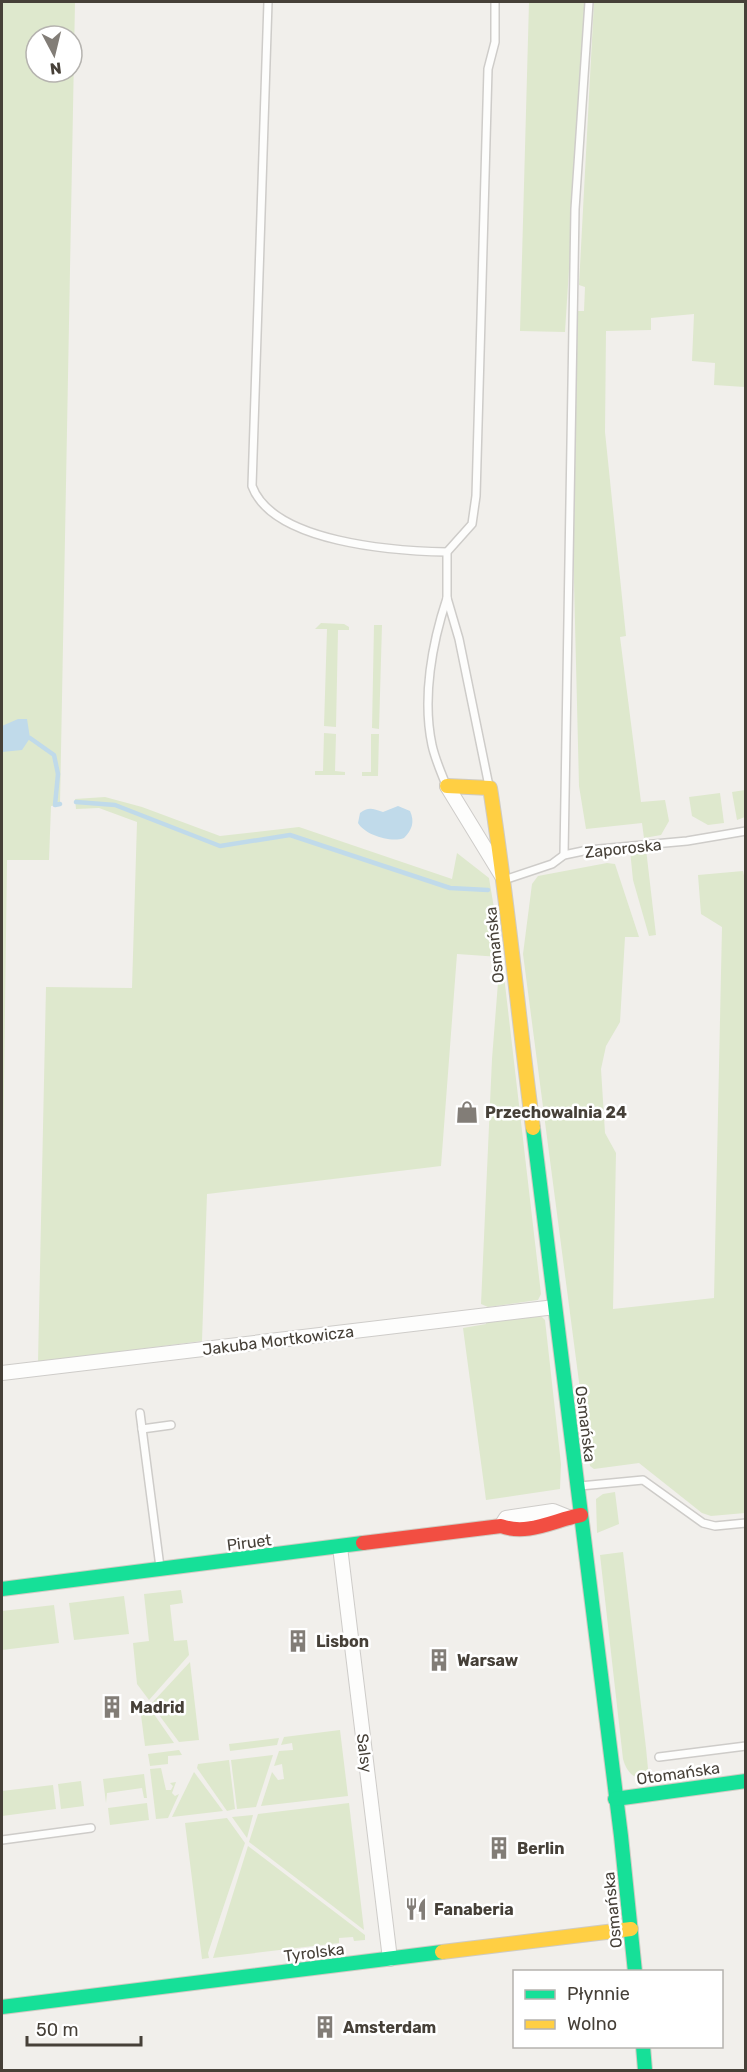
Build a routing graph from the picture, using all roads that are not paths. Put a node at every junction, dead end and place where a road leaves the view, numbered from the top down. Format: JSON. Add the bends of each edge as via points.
{"nodes":[{"id":1,"x":268,"y":2,"type":"edge"},
{"id":2,"x":495,"y":2,"type":"edge"},
{"id":3,"x":590,"y":2,"type":"edge"},
{"id":4,"x":447,"y":552,"type":"junction"},
{"id":5,"x":447,"y":598,"type":"junction"},
{"id":6,"x":447,"y":786,"type":"junction"},
{"id":7,"x":490,"y":788,"type":"junction"},
{"id":8,"x":746,"y":831,"type":"edge"},
{"id":9,"x":564,"y":855,"type":"junction"},
{"id":10,"x":505,"y":880,"type":"junction"},
{"id":11,"x":555,"y":1307,"type":"junction"},
{"id":12,"x":2,"y":1373,"type":"edge"},
{"id":13,"x":140,"y":1413,"type":"dead end"},
{"id":14,"x":171,"y":1425,"type":"dead end"},
{"id":15,"x":142,"y":1429,"type":"junction"},
{"id":16,"x":578,"y":1487,"type":"junction"},
{"id":17,"x":575,"y":1516,"type":"junction"},
{"id":18,"x":746,"y":1523,"type":"edge"},
{"id":19,"x":340,"y":1547,"type":"junction"},
{"id":20,"x":160,"y":1569,"type":"junction"},
{"id":21,"x":2,"y":1589,"type":"edge"},
{"id":22,"x":746,"y":1746,"type":"edge"},
{"id":23,"x":659,"y":1757,"type":"dead end"},
{"id":24,"x":746,"y":1781,"type":"edge"},
{"id":25,"x":615,"y":1798,"type":"junction"},
{"id":26,"x":92,"y":1828,"type":"dead end"},
{"id":27,"x":2,"y":1840,"type":"edge"},
{"id":28,"x":631,"y":1929,"type":"junction"},
{"id":29,"x":390,"y":1959,"type":"junction"},
{"id":30,"x":635,"y":1970,"type":"edge"},
{"id":31,"x":2,"y":2007,"type":"edge"},
{"id":32,"x":643,"y":2048,"type":"edge"},
{"id":33,"x":645,"y":2070,"type":"edge"}],
"edges":[{"from":1,"to":4,"type":"lane","via":[[252,486],[257,500],[273,513],[325,537],[410,551]]},
{"from":2,"to":4,"type":"lane","via":[[495,42],[488,69],[476,496],[472,524]]},
{"from":3,"to":9,"type":"lane","via":[[575,209]]},
{"from":4,"to":5,"type":"lane"},
{"from":5,"to":6,"type":"lane","via":[[435,634],[429,702],[433,748]]},
{"from":5,"to":7,"type":"lane"},
{"from":6,"to":7,"type":"street"},
{"from":6,"to":10,"type":"street"},
{"from":7,"to":10,"type":"street","name":"Osmańska"},
{"from":8,"to":9,"type":"lane","name":"Zaporoska"},
{"from":9,"to":10,"type":"lane","name":"Zaporoska","via":[[552,864]]},
{"from":10,"to":11,"type":"street","name":"Osmańska"},
{"from":11,"to":12,"type":"street","name":"Jakuba Mortkowicza"},
{"from":11,"to":16,"type":"street","name":"Osmańska"},
{"from":13,"to":15,"type":"lane"},
{"from":14,"to":15,"type":"lane"},
{"from":15,"to":20,"type":"lane"},
{"from":16,"to":17,"type":"street","name":"Osmańska"},
{"from":16,"to":18,"type":"lane","via":[[643,1480],[703,1523]]},
{"from":17,"to":19,"type":"street","name":"Piruet","via":[[543,1526],[508,1530],[501,1526]]},
{"from":17,"to":25,"type":"street","name":"Osmańska"},
{"from":19,"to":20,"type":"street","name":"Piruet"},
{"from":19,"to":29,"type":"street","name":"Salsy"},
{"from":20,"to":21,"type":"street","name":"Piruet"},
{"from":22,"to":23,"type":"lane"},
{"from":24,"to":25,"type":"street","name":"Otomańska"},
{"from":25,"to":28,"type":"street","name":"Osmańska"},
{"from":26,"to":27,"type":"lane"},
{"from":28,"to":29,"type":"street","name":"Tyrolska"},
{"from":28,"to":30,"type":"street","name":"Osmańska"},
{"from":29,"to":31,"type":"street","name":"Tyrolska"},
{"from":32,"to":33,"type":"street"}]}
